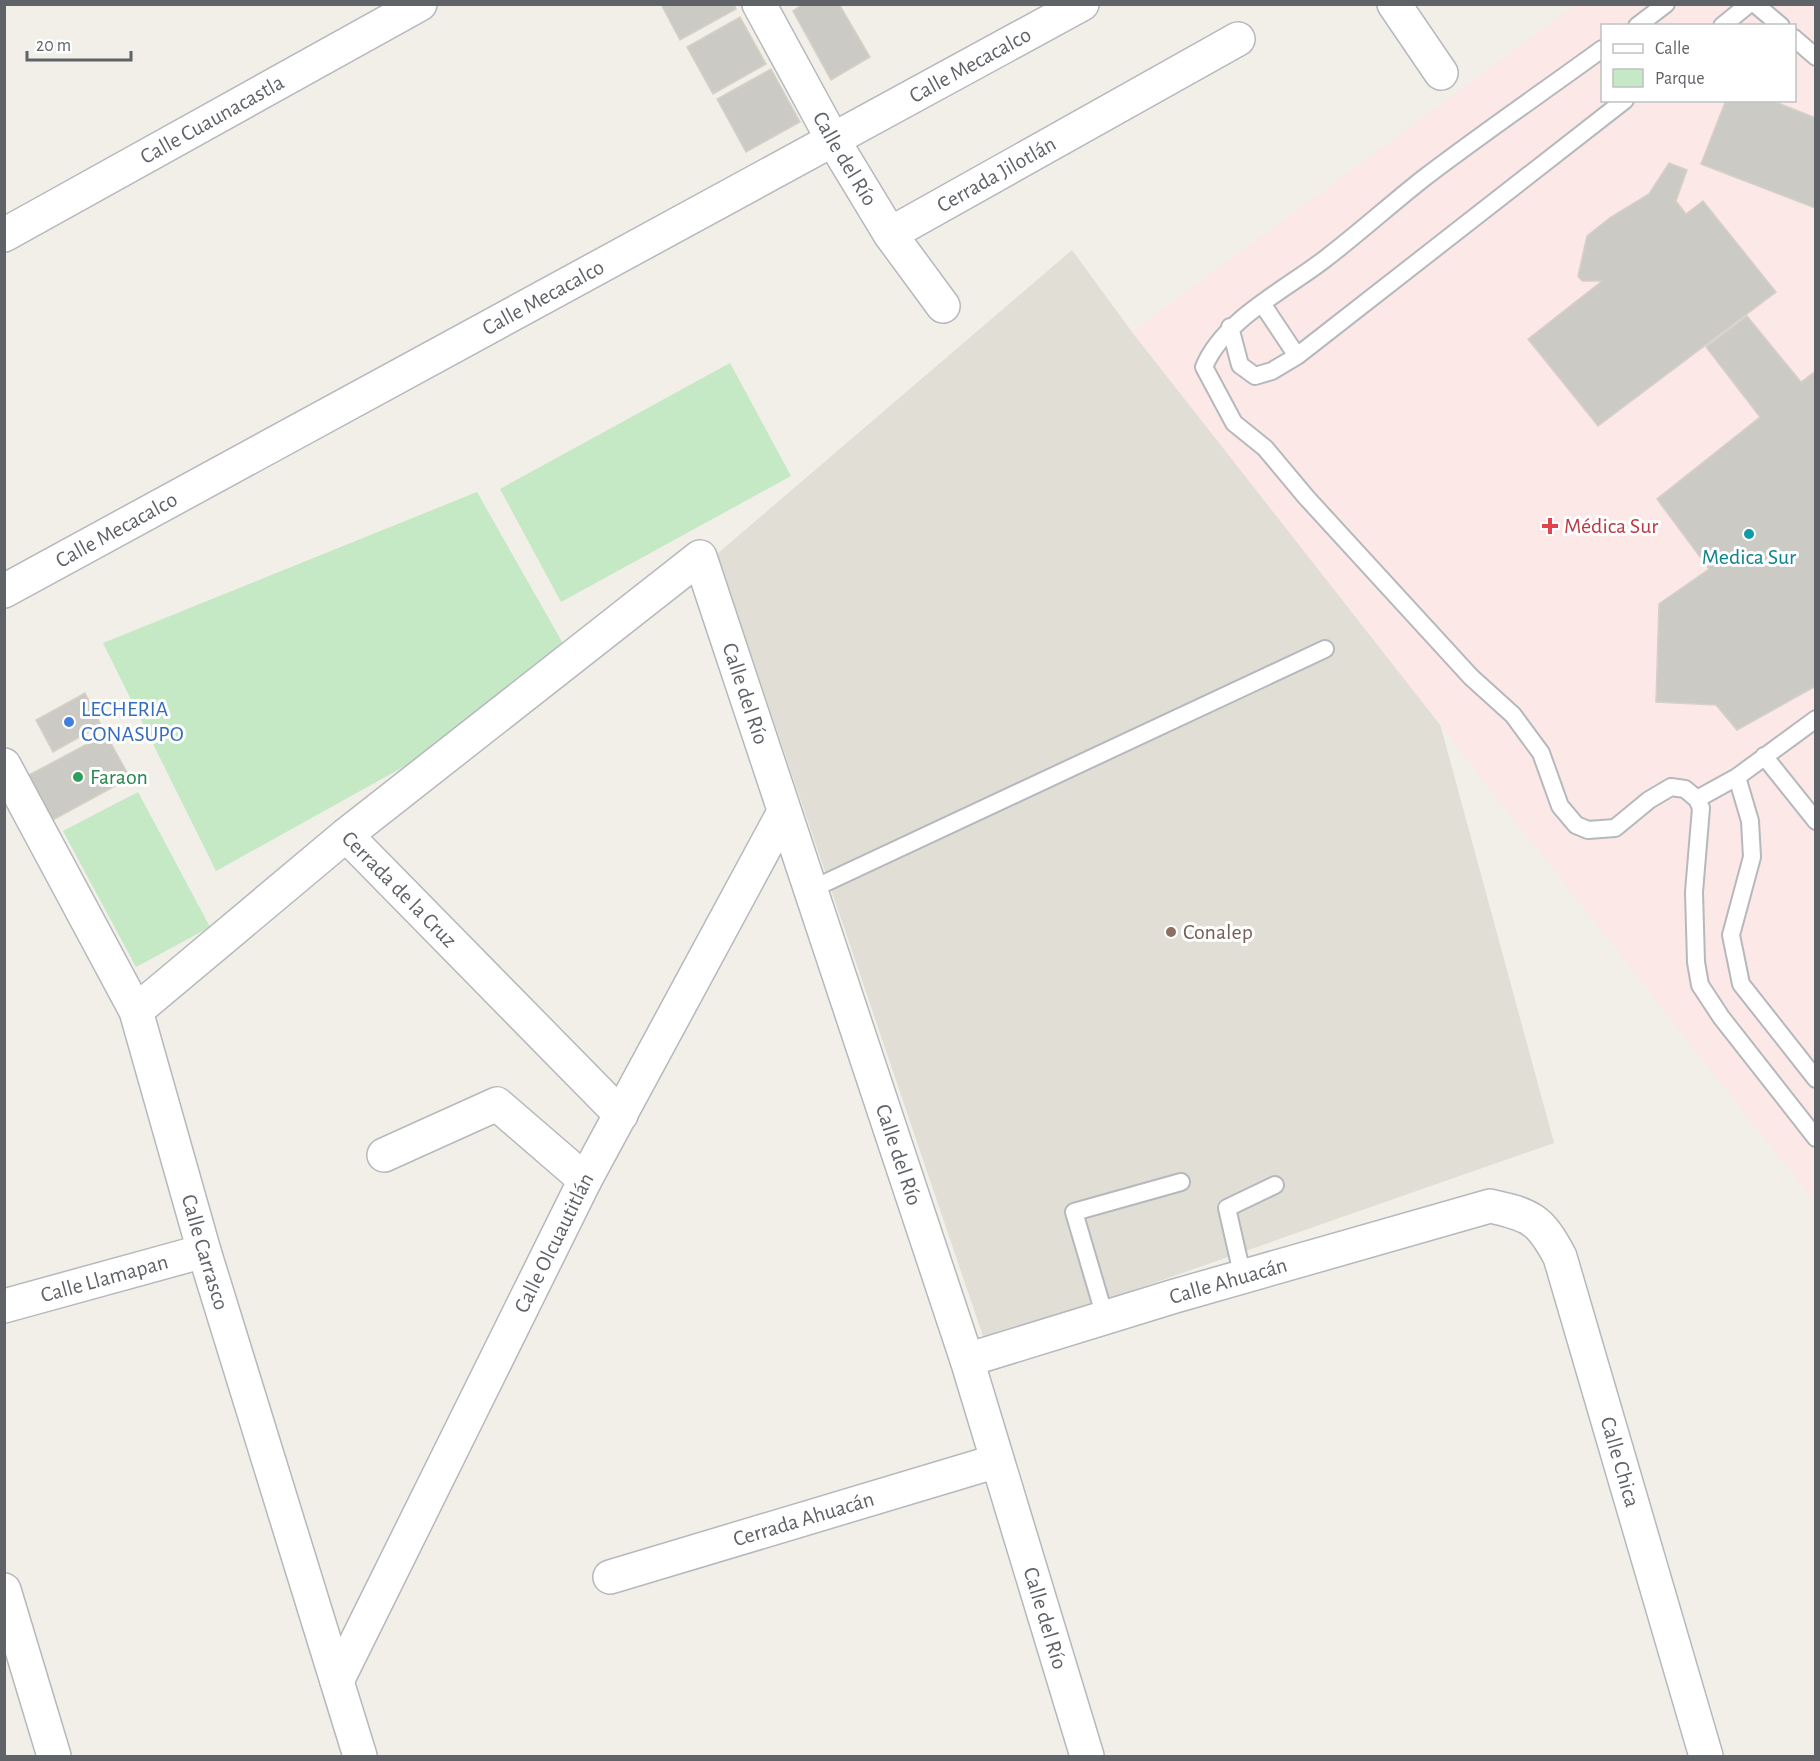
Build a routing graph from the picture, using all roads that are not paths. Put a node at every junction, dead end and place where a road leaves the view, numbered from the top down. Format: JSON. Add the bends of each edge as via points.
{"nodes":[{"id":1,"x":420,"y":4,"type":"edge"},
{"id":2,"x":759,"y":4,"type":"edge"},
{"id":3,"x":1082,"y":4,"type":"edge"},
{"id":4,"x":1394,"y":4,"type":"edge"},
{"id":5,"x":1666,"y":4,"type":"edge"},
{"id":6,"x":1749,"y":4,"type":"edge"},
{"id":7,"x":1755,"y":4,"type":"edge"},
{"id":8,"x":1639,"y":24,"type":"edge"},
{"id":9,"x":1724,"y":24,"type":"edge"},
{"id":10,"x":1779,"y":24,"type":"edge"},
{"id":11,"x":1238,"y":39,"type":"dead end"},
{"id":12,"x":1796,"y":40,"type":"edge"},
{"id":13,"x":1601,"y":50,"type":"edge"},
{"id":14,"x":1815,"y":57,"type":"edge"},
{"id":15,"x":1441,"y":73,"type":"dead end"},
{"id":16,"x":1622,"y":102,"type":"edge"},
{"id":17,"x":834,"y":140,"type":"junction"},
{"id":18,"x":890,"y":234,"type":"junction"},
{"id":19,"x":4,"y":235,"type":"edge"},
{"id":20,"x":1263,"y":305,"type":"junction"},
{"id":21,"x":943,"y":306,"type":"dead end"},
{"id":22,"x":1230,"y":327,"type":"junction"},
{"id":23,"x":1297,"y":356,"type":"junction"},
{"id":24,"x":4,"y":591,"type":"edge"},
{"id":25,"x":1325,"y":649,"type":"dead end"},
{"id":26,"x":1815,"y":719,"type":"edge"},
{"id":27,"x":1764,"y":756,"type":"junction"},
{"id":28,"x":4,"y":765,"type":"edge"},
{"id":29,"x":1737,"y":777,"type":"junction"},
{"id":30,"x":1697,"y":799,"type":"junction"},
{"id":31,"x":784,"y":812,"type":"junction"},
{"id":32,"x":1815,"y":821,"type":"edge"},
{"id":33,"x":346,"y":835,"type":"junction"},
{"id":34,"x":810,"y":890,"type":"junction"},
{"id":35,"x":136,"y":1011,"type":"junction"},
{"id":36,"x":1815,"y":1079,"type":"edge"},
{"id":37,"x":621,"y":1115,"type":"junction"},
{"id":38,"x":1815,"y":1138,"type":"edge"},
{"id":39,"x":384,"y":1155,"type":"dead end"},
{"id":40,"x":585,"y":1180,"type":"junction"},
{"id":41,"x":1181,"y":1182,"type":"dead end"},
{"id":42,"x":1275,"y":1185,"type":"dead end"},
{"id":43,"x":1490,"y":1206,"type":"joint"},
{"id":44,"x":204,"y":1251,"type":"junction"},
{"id":45,"x":1243,"y":1278,"type":"junction"},
{"id":46,"x":4,"y":1306,"type":"edge"},
{"id":47,"x":1105,"y":1317,"type":"junction"},
{"id":48,"x":967,"y":1360,"type":"junction"},
{"id":49,"x":997,"y":1461,"type":"junction"},
{"id":50,"x":610,"y":1577,"type":"dead end"},
{"id":51,"x":4,"y":1590,"type":"edge"},
{"id":52,"x":337,"y":1680,"type":"junction"},
{"id":53,"x":54,"y":1756,"type":"edge"},
{"id":54,"x":360,"y":1756,"type":"edge"},
{"id":55,"x":1087,"y":1756,"type":"edge"},
{"id":56,"x":1706,"y":1756,"type":"edge"}],
"edges":[{"from":1,"to":19,"type":"street","name":"Calle Cuaunacastla"},
{"from":2,"to":17,"type":"street","name":"Calle del Río"},
{"from":3,"to":17,"type":"street","name":"Calle Mecacalco"},
{"from":4,"to":15,"type":"street"},
{"from":5,"to":8,"type":"lane"},
{"from":6,"to":9,"type":"lane"},
{"from":7,"to":10,"type":"lane"},
{"from":11,"to":18,"type":"street","name":"Cerrada Jilotlán"},
{"from":12,"to":14,"type":"lane"},
{"from":13,"to":20,"type":"lane","via":[[1470,144]]},
{"from":16,"to":23,"type":"lane"},
{"from":17,"to":18,"type":"street","name":"Calle del Río"},
{"from":17,"to":24,"type":"street","name":"Calle Mecacalco"},
{"from":18,"to":21,"type":"street","name":"Calle del Río"},
{"from":20,"to":22,"type":"lane"},
{"from":20,"to":23,"type":"lane"},
{"from":22,"to":23,"type":"lane","via":[[1240,365],[1255,376]]},
{"from":22,"to":30,"type":"lane","via":[[1212,349],[1204,367],[1234,423],[1265,448],[1471,677],[1513,715],[1540,753],[1568,817],[1588,830],[1614,828],[1671,787],[1685,789]]},
{"from":25,"to":34,"type":"lane"},
{"from":26,"to":27,"type":"lane"},
{"from":27,"to":29,"type":"lane"},
{"from":27,"to":32,"type":"lane"},
{"from":28,"to":35,"type":"street","name":"Calle Carrasco"},
{"from":29,"to":30,"type":"lane"},
{"from":29,"to":36,"type":"lane","via":[[1750,821],[1752,857],[1731,935],[1741,984]]},
{"from":30,"to":38,"type":"lane","via":[[1701,808],[1694,892],[1700,985]]},
{"from":31,"to":33,"type":"street","name":"Calle del Río","via":[[700,557]]},
{"from":31,"to":34,"type":"street","name":"Calle del Río"},
{"from":31,"to":37,"type":"street","name":"Calle Olcuautitlán"},
{"from":33,"to":35,"type":"street","name":"Cerrada de la Cruz"},
{"from":33,"to":37,"type":"street","name":"Cerrada de la Cruz"},
{"from":34,"to":48,"type":"street","name":"Calle del Río"},
{"from":35,"to":44,"type":"street","name":"Calle Carrasco"},
{"from":37,"to":40,"type":"street","name":"Calle Olcuautitlán"},
{"from":39,"to":40,"type":"street","via":[[497,1104]]},
{"from":40,"to":52,"type":"street","name":"Calle Olcuautitlán"},
{"from":41,"to":47,"type":"lane","via":[[1074,1212]]},
{"from":42,"to":45,"type":"lane","via":[[1227,1208]]},
{"from":43,"to":45,"type":"street","name":"Calle Ahuacán"},
{"from":43,"to":56,"type":"street","name":"Calle Chica","via":[[1523,1213],[1546,1231],[1560,1257]]},
{"from":44,"to":46,"type":"street","name":"Calle Llamapan"},
{"from":44,"to":52,"type":"street","name":"Calle Carrasco"},
{"from":45,"to":47,"type":"street","name":"Calle Ahuacán"},
{"from":47,"to":48,"type":"street","name":"Calle Ahuacán"},
{"from":48,"to":49,"type":"street","name":"Calle del Río"},
{"from":49,"to":50,"type":"street","name":"Cerrada Ahuacán"},
{"from":49,"to":55,"type":"street","name":"Calle del Río"},
{"from":51,"to":53,"type":"street"},
{"from":52,"to":54,"type":"street","name":"Calle Carrasco"}]}
